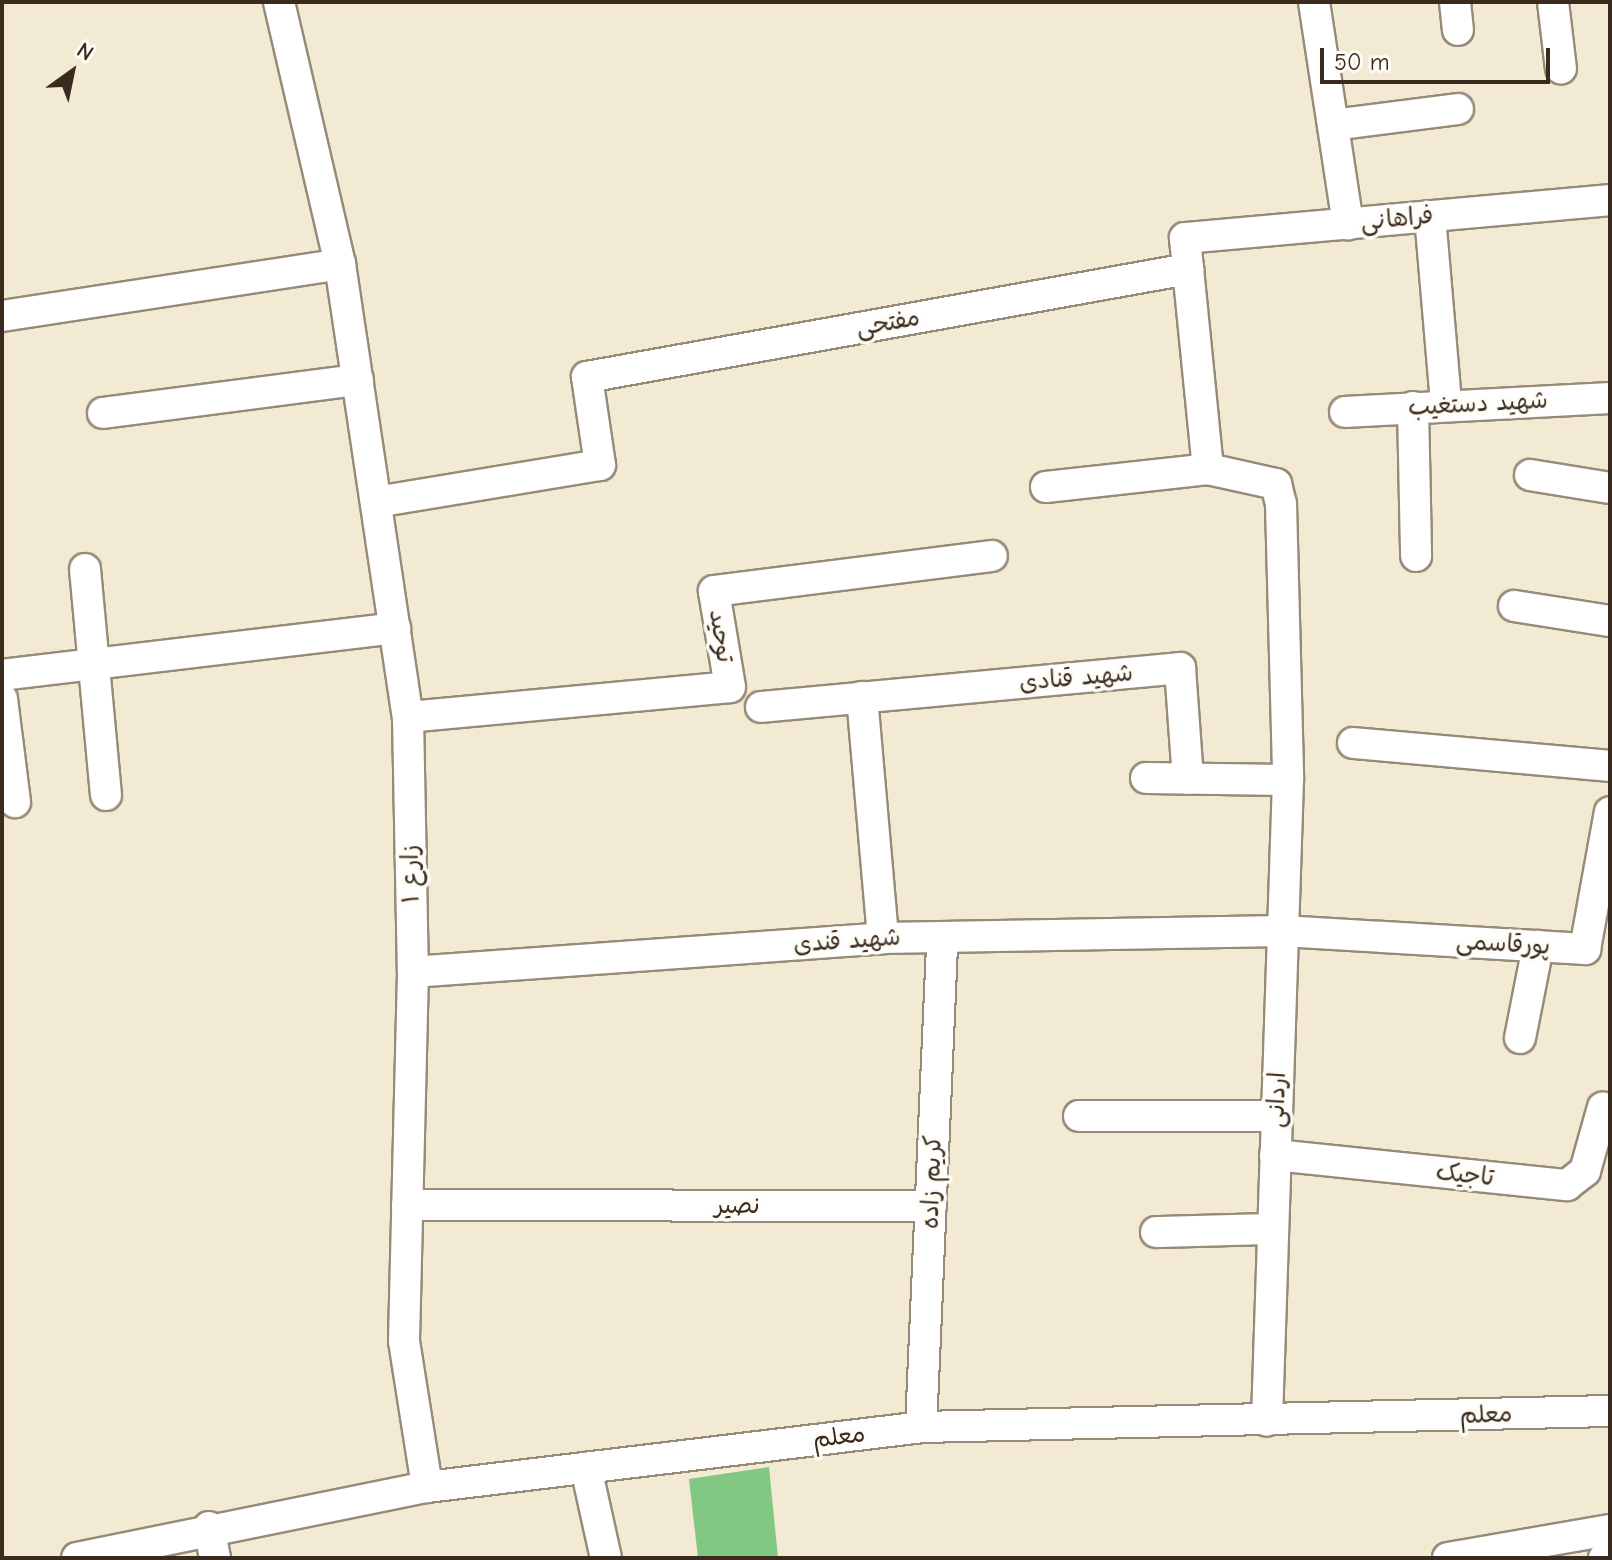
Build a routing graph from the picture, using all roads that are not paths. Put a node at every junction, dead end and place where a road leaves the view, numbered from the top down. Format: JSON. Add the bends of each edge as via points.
{"nodes":[{"id":1,"x":279,"y":2,"type":"edge"},
{"id":2,"x":1314,"y":2,"type":"edge"},
{"id":3,"x":1553,"y":2,"type":"edge"},
{"id":4,"x":1561,"y":69,"type":"dead end"},
{"id":5,"x":1458,"y":109,"type":"dead end"},
{"id":6,"x":1333,"y":125,"type":"junction"},
{"id":7,"x":1610,"y":200,"type":"edge"},
{"id":8,"x":1430,"y":216,"type":"junction"},
{"id":9,"x":1348,"y":224,"type":"junction"},
{"id":10,"x":340,"y":264,"type":"junction"},
{"id":11,"x":1188,"y":269,"type":"junction"},
{"id":12,"x":2,"y":316,"type":"edge"},
{"id":13,"x":358,"y":380,"type":"junction"},
{"id":14,"x":1610,"y":398,"type":"edge"},
{"id":15,"x":1446,"y":404,"type":"junction"},
{"id":16,"x":1413,"y":407,"type":"junction"},
{"id":17,"x":1345,"y":412,"type":"dead end"},
{"id":18,"x":103,"y":413,"type":"dead end"},
{"id":19,"x":1208,"y":469,"type":"junction"},
{"id":20,"x":1530,"y":475,"type":"dead end"},
{"id":21,"x":1046,"y":487,"type":"dead end"},
{"id":22,"x":1610,"y":488,"type":"edge"},
{"id":23,"x":376,"y":502,"type":"junction"},
{"id":24,"x":992,"y":556,"type":"dead end"},
{"id":25,"x":1416,"y":556,"type":"dead end"},
{"id":26,"x":85,"y":569,"type":"dead end"},
{"id":27,"x":1514,"y":606,"type":"dead end"},
{"id":28,"x":1610,"y":621,"type":"edge"},
{"id":29,"x":395,"y":628,"type":"junction"},
{"id":30,"x":92,"y":667,"type":"junction"},
{"id":31,"x":2,"y":675,"type":"edge"},
{"id":32,"x":862,"y":697,"type":"junction"},
{"id":33,"x":2,"y":699,"type":"edge"},
{"id":34,"x":761,"y":707,"type":"dead end"},
{"id":35,"x":408,"y":717,"type":"junction"},
{"id":36,"x":1353,"y":743,"type":"dead end"},
{"id":37,"x":1610,"y":766,"type":"edge"},
{"id":38,"x":1146,"y":778,"type":"dead end"},
{"id":39,"x":1188,"y":779,"type":"junction"},
{"id":40,"x":1288,"y":780,"type":"junction"},
{"id":41,"x":106,"y":795,"type":"dead end"},
{"id":42,"x":15,"y":802,"type":"dead end"},
{"id":43,"x":1610,"y":812,"type":"edge"},
{"id":44,"x":1282,"y":931,"type":"junction"},
{"id":45,"x":942,"y":937,"type":"junction"},
{"id":46,"x":883,"y":938,"type":"junction"},
{"id":47,"x":1538,"y":946,"type":"junction"},
{"id":48,"x":413,"y":972,"type":"junction"},
{"id":49,"x":1520,"y":1038,"type":"dead end"},
{"id":50,"x":1603,"y":1107,"type":"dead end"},
{"id":51,"x":1079,"y":1116,"type":"dead end"},
{"id":52,"x":1276,"y":1116,"type":"junction"},
{"id":53,"x":1275,"y":1155,"type":"junction"},
{"id":54,"x":407,"y":1205,"type":"junction"},
{"id":55,"x":931,"y":1206,"type":"junction"},
{"id":56,"x":1272,"y":1229,"type":"junction"},
{"id":57,"x":1156,"y":1232,"type":"dead end"},
{"id":58,"x":1610,"y":1411,"type":"edge"},
{"id":59,"x":1267,"y":1421,"type":"junction"},
{"id":60,"x":921,"y":1427,"type":"junction"},
{"id":61,"x":586,"y":1468,"type":"junction"},
{"id":62,"x":427,"y":1487,"type":"junction"},
{"id":63,"x":209,"y":1527,"type":"junction"},
{"id":64,"x":1610,"y":1530,"type":"edge"},
{"id":65,"x":1610,"y":1557,"type":"edge"},
{"id":66,"x":77,"y":1558,"type":"edge"},
{"id":67,"x":215,"y":1558,"type":"edge"},
{"id":68,"x":606,"y":1558,"type":"edge"},
{"id":69,"x":1448,"y":1558,"type":"edge"},
{"id":70,"x":1604,"y":1558,"type":"edge"}],
"edges":[{"from":1,"to":10,"type":"street","name":"زارع ۱"},
{"from":2,"to":6,"type":"street"},
{"from":3,"to":4,"type":"street"},
{"from":5,"to":6,"type":"street"},
{"from":6,"to":9,"type":"street"},
{"from":7,"to":8,"type":"street","name":"فراهانی"},
{"from":8,"to":9,"type":"street","name":"فراهانی"},
{"from":8,"to":15,"type":"street"},
{"from":9,"to":11,"type":"street","name":"فراهانی","via":[[1185,238]]},
{"from":10,"to":12,"type":"street"},
{"from":10,"to":13,"type":"street","name":"زارع ۱"},
{"from":11,"to":19,"type":"street"},
{"from":11,"to":23,"type":"street","name":"مفتحی","via":[[587,377],[600,465]]},
{"from":13,"to":18,"type":"street"},
{"from":13,"to":23,"type":"street","name":"زارع ۱"},
{"from":14,"to":15,"type":"street","name":"شهید دستغیب"},
{"from":15,"to":16,"type":"street","name":"شهید دستغیب"},
{"from":16,"to":17,"type":"street","name":"شهید دستغیب"},
{"from":16,"to":25,"type":"street"},
{"from":19,"to":21,"type":"street"},
{"from":19,"to":40,"type":"street","name":"اردانی","via":[[1276,484]]},
{"from":20,"to":22,"type":"street"},
{"from":23,"to":29,"type":"street","name":"زارع ۱"},
{"from":24,"to":35,"type":"street","name":"توحید","via":[[714,591],[730,687]]},
{"from":26,"to":30,"type":"street"},
{"from":27,"to":28,"type":"street"},
{"from":29,"to":30,"type":"street"},
{"from":29,"to":35,"type":"street","name":"زارع ۱"},
{"from":30,"to":31,"type":"street"},
{"from":30,"to":41,"type":"street"},
{"from":32,"to":34,"type":"street","name":"شهید قنادی"},
{"from":32,"to":39,"type":"street","name":"شهید قنادی","via":[[1180,668]]},
{"from":32,"to":46,"type":"street"},
{"from":33,"to":42,"type":"street"},
{"from":35,"to":48,"type":"street","name":"زارع ۱"},
{"from":36,"to":37,"type":"street"},
{"from":38,"to":39,"type":"street"},
{"from":39,"to":40,"type":"street"},
{"from":40,"to":44,"type":"street","name":"اردانی"},
{"from":43,"to":47,"type":"street","name":"پورقاسمی","via":[[1585,949]]},
{"from":44,"to":45,"type":"street","name":"شهید قندی"},
{"from":44,"to":47,"type":"street","name":"پورقاسمی"},
{"from":44,"to":52,"type":"street","name":"اردانی"},
{"from":45,"to":46,"type":"street","name":"شهید قندی"},
{"from":45,"to":55,"type":"street","name":"کریم زاده"},
{"from":46,"to":48,"type":"street","name":"شهید قندی"},
{"from":47,"to":49,"type":"street"},
{"from":48,"to":54,"type":"street","name":"زارع ۱"},
{"from":50,"to":53,"type":"street","name":"تاجیک","via":[[1585,1171],[1567,1185]]},
{"from":51,"to":52,"type":"street"},
{"from":52,"to":53,"type":"street","name":"اردانی"},
{"from":53,"to":56,"type":"street","name":"اردانی"},
{"from":54,"to":55,"type":"street","name":"نصیر"},
{"from":54,"to":62,"type":"street","name":"زارع ۱","via":[[404,1341]]},
{"from":55,"to":60,"type":"street","name":"کریم زاده"},
{"from":56,"to":57,"type":"street"},
{"from":56,"to":59,"type":"street","name":"اردانی"},
{"from":58,"to":59,"type":"street","name":"معلم"},
{"from":59,"to":60,"type":"street","name":"معلم"},
{"from":60,"to":61,"type":"street","name":"معلم"},
{"from":61,"to":62,"type":"street","name":"معلم"},
{"from":61,"to":68,"type":"street"},
{"from":62,"to":63,"type":"street","name":"معلم"},
{"from":63,"to":66,"type":"street","name":"معلم"},
{"from":63,"to":67,"type":"street"},
{"from":64,"to":69,"type":"street"},
{"from":65,"to":70,"type":"street"}]}
